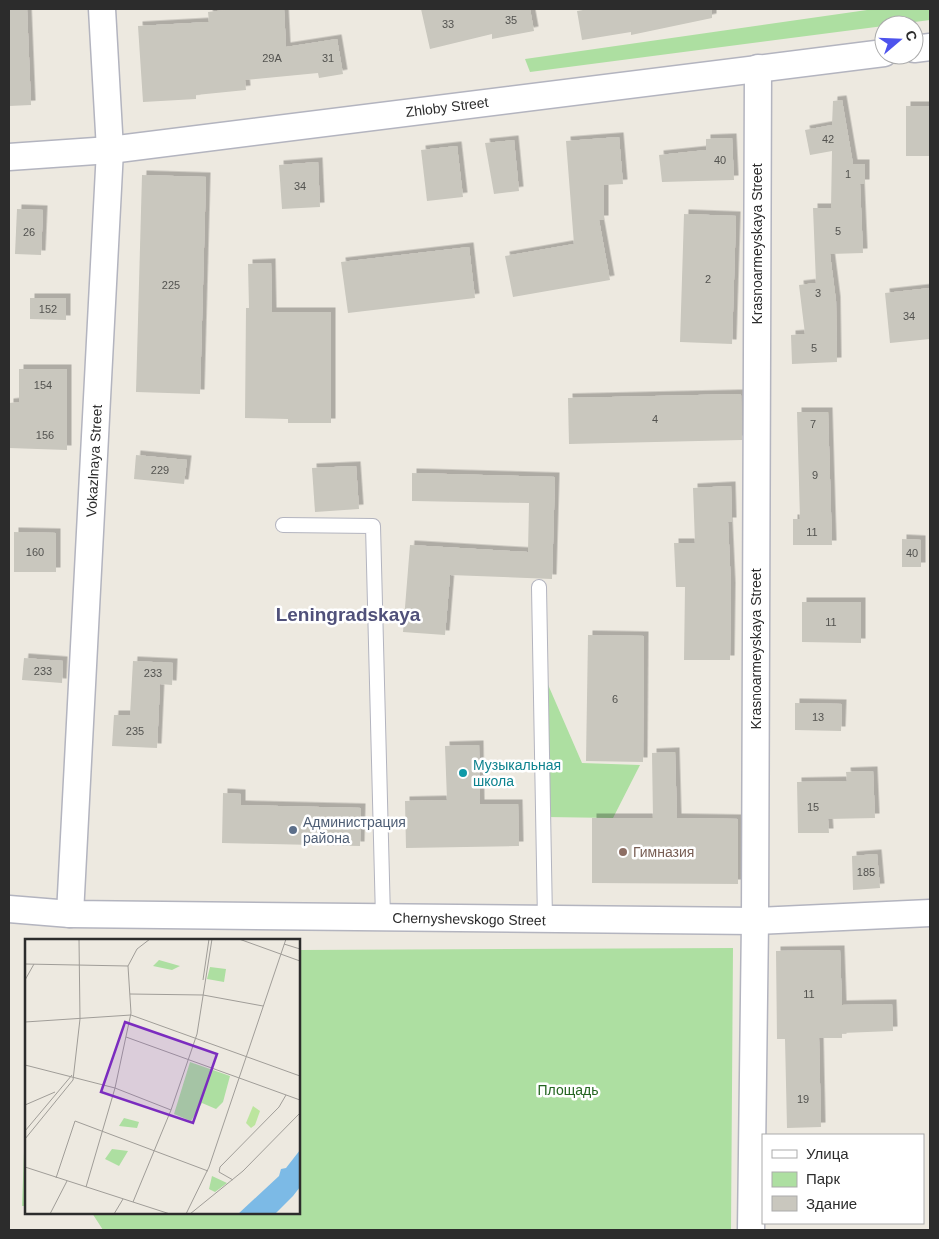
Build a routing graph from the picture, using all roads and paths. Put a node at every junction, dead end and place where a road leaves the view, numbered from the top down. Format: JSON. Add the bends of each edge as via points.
{"nodes":[{"id":1,"x":102,"y":9,"type":"edge"},
{"id":2,"x":874,"y":54,"type":"edge"},
{"id":3,"x":758,"y":68,"type":"junction"},
{"id":4,"x":110,"y":150,"type":"junction"},
{"id":5,"x":9,"y":158,"type":"edge"},
{"id":6,"x":283,"y":525,"type":"dead end"},
{"id":7,"x":539,"y":587,"type":"dead end"},
{"id":8,"x":9,"y":909,"type":"edge"},
{"id":9,"x":930,"y":913,"type":"edge"},
{"id":10,"x":70,"y":914,"type":"junction"},
{"id":11,"x":383,"y":918,"type":"junction"},
{"id":12,"x":545,"y":920,"type":"junction"},
{"id":13,"x":755,"y":921,"type":"junction"},
{"id":14,"x":751,"y":1230,"type":"edge"}],
"edges":[{"from":1,"to":4,"type":"street","name":"Vokazlnaya Street"},
{"from":2,"to":3,"type":"street","name":"Zhloby Street"},
{"from":3,"to":4,"type":"street","name":"Zhloby Street"},
{"from":3,"to":13,"type":"street","name":"Krasnoarmeyskaya Street"},
{"from":4,"to":5,"type":"street","name":"Zhloby Street"},
{"from":4,"to":10,"type":"street","name":"Vokazlnaya Street"},
{"from":6,"to":11,"type":"lane","via":[[373,526]]},
{"from":7,"to":12,"type":"lane"},
{"from":8,"to":10,"type":"street","name":"Chernyshevskogo Street"},
{"from":9,"to":13,"type":"street","name":"Chernyshevskogo Street"},
{"from":10,"to":11,"type":"street","name":"Chernyshevskogo Street"},
{"from":11,"to":12,"type":"street","name":"Chernyshevskogo Street"},
{"from":12,"to":13,"type":"street","name":"Chernyshevskogo Street"},
{"from":13,"to":14,"type":"street","name":"Krasnoarmeyskaya Street"}]}
